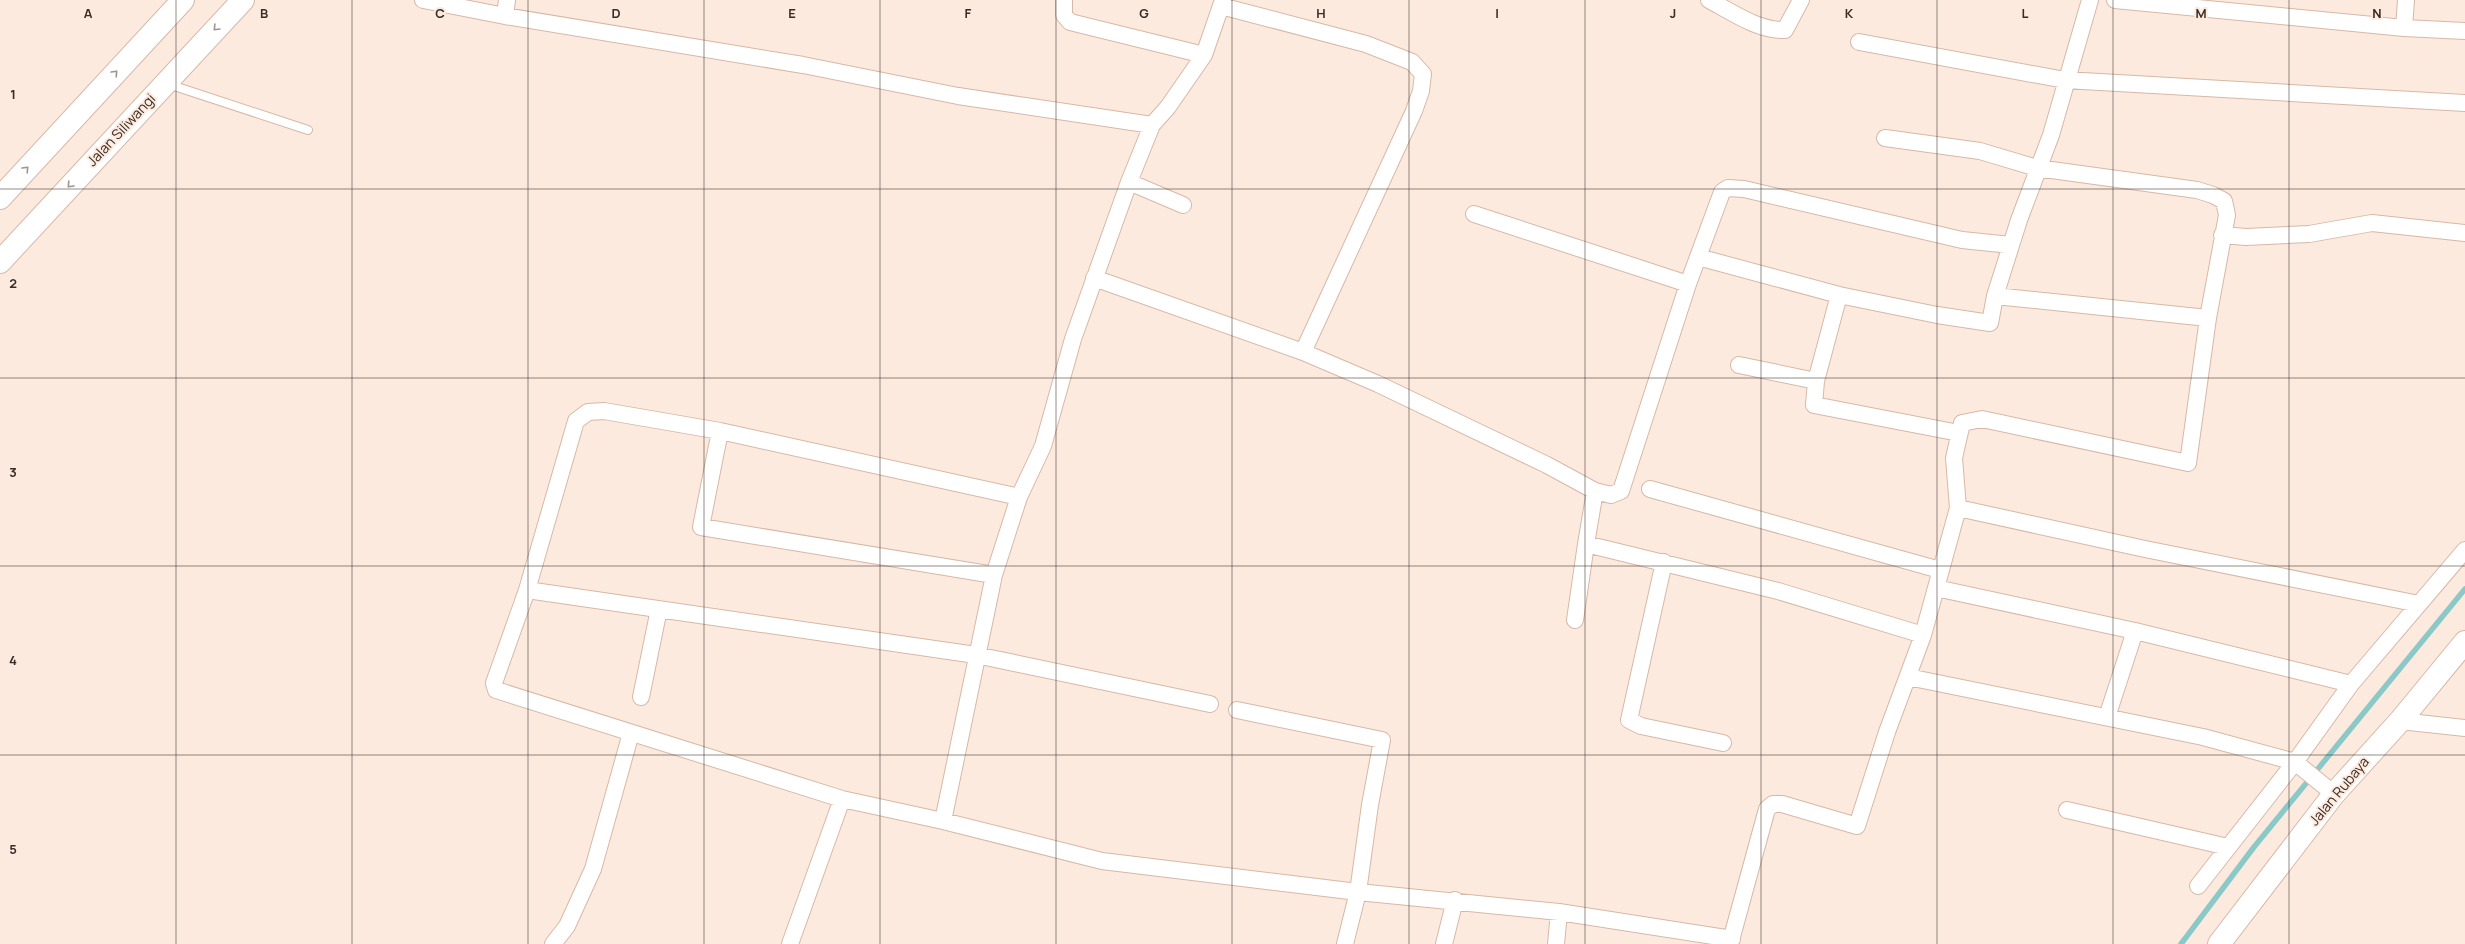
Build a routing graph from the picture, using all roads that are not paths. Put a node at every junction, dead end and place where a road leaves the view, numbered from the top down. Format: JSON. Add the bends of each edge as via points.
{"nodes":[{"id":1,"x":183,"y":0,"type":"edge"},
{"id":2,"x":243,"y":0,"type":"edge"},
{"id":3,"x":423,"y":0,"type":"edge"},
{"id":4,"x":507,"y":0,"type":"edge"},
{"id":5,"x":1064,"y":0,"type":"edge"},
{"id":6,"x":1709,"y":0,"type":"edge"},
{"id":7,"x":1801,"y":0,"type":"edge"},
{"id":8,"x":2090,"y":0,"type":"edge"},
{"id":9,"x":2115,"y":0,"type":"edge"},
{"id":10,"x":2406,"y":0,"type":"edge"},
{"id":11,"x":1222,"y":3,"type":"edge"},
{"id":12,"x":505,"y":16,"type":"junction"},
{"id":13,"x":2404,"y":28,"type":"junction"},
{"id":14,"x":2465,"y":31,"type":"edge"},
{"id":15,"x":1859,"y":42,"type":"dead end"},
{"id":16,"x":1204,"y":55,"type":"junction"},
{"id":17,"x":2066,"y":80,"type":"junction"},
{"id":18,"x":164,"y":82,"type":"junction"},
{"id":19,"x":2465,"y":103,"type":"edge"},
{"id":20,"x":1152,"y":125,"type":"junction"},
{"id":21,"x":308,"y":130,"type":"dead end"},
{"id":22,"x":1885,"y":138,"type":"dead end"},
{"id":23,"x":2037,"y":168,"type":"junction"},
{"id":24,"x":1129,"y":182,"type":"junction"},
{"id":25,"x":0,"y":198,"type":"edge"},
{"id":26,"x":1183,"y":205,"type":"dead end"},
{"id":27,"x":1474,"y":214,"type":"dead end"},
{"id":28,"x":2465,"y":233,"type":"edge"},
{"id":29,"x":2222,"y":235,"type":"junction"},
{"id":30,"x":2011,"y":245,"type":"junction"},
{"id":31,"x":1698,"y":257,"type":"junction"},
{"id":32,"x":0,"y":262,"type":"edge"},
{"id":33,"x":1094,"y":278,"type":"junction"},
{"id":34,"x":1688,"y":284,"type":"junction"},
{"id":35,"x":1839,"y":295,"type":"junction"},
{"id":36,"x":1995,"y":296,"type":"junction"},
{"id":37,"x":2208,"y":318,"type":"junction"},
{"id":38,"x":1303,"y":352,"type":"junction"},
{"id":39,"x":1739,"y":365,"type":"dead end"},
{"id":40,"x":1816,"y":381,"type":"junction"},
{"id":41,"x":720,"y":431,"type":"junction"},
{"id":42,"x":1959,"y":433,"type":"junction"},
{"id":43,"x":1650,"y":489,"type":"dead end"},
{"id":44,"x":1595,"y":491,"type":"junction"},
{"id":45,"x":1019,"y":497,"type":"junction"},
{"id":46,"x":1958,"y":508,"type":"junction"},
{"id":47,"x":1586,"y":544,"type":"junction"},
{"id":48,"x":2465,"y":550,"type":"edge"},
{"id":49,"x":1664,"y":562,"type":"junction"},
{"id":50,"x":1940,"y":570,"type":"junction"},
{"id":51,"x":994,"y":575,"type":"junction"},
{"id":52,"x":1936,"y":588,"type":"junction"},
{"id":53,"x":527,"y":590,"type":"junction"},
{"id":54,"x":2419,"y":604,"type":"junction"},
{"id":55,"x":659,"y":609,"type":"junction"},
{"id":56,"x":1575,"y":620,"type":"dead end"},
{"id":57,"x":2135,"y":631,"type":"junction"},
{"id":58,"x":1923,"y":635,"type":"junction"},
{"id":59,"x":2465,"y":642,"type":"edge"},
{"id":60,"x":976,"y":655,"type":"junction"},
{"id":61,"x":1908,"y":677,"type":"junction"},
{"id":62,"x":2351,"y":684,"type":"junction"},
{"id":63,"x":641,"y":697,"type":"dead end"},
{"id":64,"x":1210,"y":704,"type":"dead end"},
{"id":65,"x":1237,"y":710,"type":"dead end"},
{"id":66,"x":2107,"y":717,"type":"junction"},
{"id":67,"x":2400,"y":720,"type":"junction"},
{"id":68,"x":2465,"y":728,"type":"edge"},
{"id":69,"x":631,"y":733,"type":"junction"},
{"id":70,"x":1723,"y":743,"type":"dead end"},
{"id":71,"x":2298,"y":764,"type":"junction"},
{"id":72,"x":2329,"y":790,"type":"junction"},
{"id":73,"x":842,"y":799,"type":"junction"},
{"id":74,"x":2067,"y":810,"type":"dead end"},
{"id":75,"x":943,"y":821,"type":"junction"},
{"id":76,"x":2228,"y":846,"type":"junction"},
{"id":77,"x":2198,"y":886,"type":"dead end"},
{"id":78,"x":1358,"y":892,"type":"junction"},
{"id":79,"x":1455,"y":900,"type":"junction"},
{"id":80,"x":1559,"y":912,"type":"junction"},
{"id":81,"x":1731,"y":941,"type":"edge"},
{"id":82,"x":553,"y":944,"type":"edge"},
{"id":83,"x":790,"y":944,"type":"edge"},
{"id":84,"x":1345,"y":944,"type":"edge"},
{"id":85,"x":1444,"y":944,"type":"edge"},
{"id":86,"x":1556,"y":944,"type":"edge"},
{"id":87,"x":2219,"y":944,"type":"edge"}],
"edges":[{"from":25,"to":1,"type":"main road","one_way":true},
{"from":2,"to":18,"type":"main road","name":"Jalan Siliwangi","one_way":true},
{"from":3,"to":12,"type":"street"},
{"from":4,"to":12,"type":"street"},
{"from":5,"to":16,"type":"street","via":[[1064,15],[1070,22]]},
{"from":6,"to":7,"type":"street","via":[[1764,28],[1785,30]]},
{"from":8,"to":17,"type":"street"},
{"from":9,"to":13,"type":"street"},
{"from":10,"to":13,"type":"street"},
{"from":11,"to":16,"type":"street"},
{"from":11,"to":38,"type":"street","via":[[1366,44],[1412,62],[1423,74],[1421,91],[1414,111]]},
{"from":12,"to":20,"type":"street","via":[[803,65],[958,96]]},
{"from":13,"to":14,"type":"street"},
{"from":15,"to":17,"type":"street"},
{"from":16,"to":20,"type":"street","via":[[1168,107]]},
{"from":17,"to":19,"type":"street"},
{"from":17,"to":23,"type":"street","via":[[2051,135]]},
{"from":18,"to":21,"type":"lane"},
{"from":18,"to":32,"type":"main road","name":"Jalan Siliwangi","one_way":true},
{"from":20,"to":24,"type":"street"},
{"from":22,"to":23,"type":"street","via":[[1980,151]]},
{"from":23,"to":29,"type":"street","via":[[2213,194],[2224,201],[2227,215]]},
{"from":23,"to":30,"type":"street"},
{"from":24,"to":26,"type":"street"},
{"from":24,"to":33,"type":"street"},
{"from":27,"to":34,"type":"street"},
{"from":28,"to":29,"type":"street","via":[[2372,223],[2309,234],[2246,237]]},
{"from":29,"to":37,"type":"street"},
{"from":30,"to":31,"type":"street","via":[[1962,240],[1734,188],[1722,192]]},
{"from":30,"to":36,"type":"street"},
{"from":31,"to":34,"type":"street"},
{"from":31,"to":35,"type":"street"},
{"from":33,"to":38,"type":"street"},
{"from":33,"to":45,"type":"street","via":[[1073,339],[1043,446]]},
{"from":34,"to":44,"type":"street","via":[[1621,491],[1611,495]]},
{"from":35,"to":36,"type":"street","via":[[1937,315],[1990,322]]},
{"from":35,"to":40,"type":"street"},
{"from":36,"to":37,"type":"street"},
{"from":37,"to":42,"type":"street","via":[[2188,463],[1982,419],[1962,423]]},
{"from":38,"to":44,"type":"street","via":[[1385,387]]},
{"from":39,"to":40,"type":"street"},
{"from":40,"to":42,"type":"street","via":[[1814,405]]},
{"from":41,"to":45,"type":"street"},
{"from":41,"to":51,"type":"street","via":[[701,527]]},
{"from":41,"to":53,"type":"street","via":[[604,411],[588,412],[576,421]]},
{"from":42,"to":46,"type":"street","via":[[1954,458]]},
{"from":43,"to":50,"type":"street"},
{"from":44,"to":47,"type":"street"},
{"from":45,"to":51,"type":"street"},
{"from":46,"to":50,"type":"street"},
{"from":46,"to":54,"type":"street","via":[[2145,549]]},
{"from":47,"to":49,"type":"street"},
{"from":47,"to":56,"type":"street"},
{"from":48,"to":54,"type":"street"},
{"from":49,"to":58,"type":"street","via":[[1778,592]]},
{"from":49,"to":70,"type":"street","via":[[1629,720],[1636,724]]},
{"from":50,"to":52,"type":"street"},
{"from":51,"to":60,"type":"street"},
{"from":52,"to":57,"type":"street"},
{"from":52,"to":58,"type":"street"},
{"from":53,"to":55,"type":"street"},
{"from":53,"to":69,"type":"street","via":[[494,683],[496,690]]},
{"from":54,"to":62,"type":"street"},
{"from":55,"to":60,"type":"street"},
{"from":55,"to":63,"type":"street"},
{"from":57,"to":62,"type":"street"},
{"from":57,"to":66,"type":"street"},
{"from":58,"to":61,"type":"street"},
{"from":59,"to":67,"type":"main road","name":"Jalan Rubaya"},
{"from":60,"to":64,"type":"street"},
{"from":60,"to":75,"type":"street"},
{"from":61,"to":66,"type":"street"},
{"from":61,"to":81,"type":"street","via":[[1887,732],[1857,826],[1782,804],[1773,804],[1767,809]]},
{"from":62,"to":71,"type":"street"},
{"from":65,"to":78,"type":"street","via":[[1382,740]]},
{"from":66,"to":71,"type":"street","via":[[2203,737]]},
{"from":67,"to":68,"type":"street"},
{"from":67,"to":72,"type":"main road","name":"Jalan Rubaya"},
{"from":69,"to":73,"type":"street"},
{"from":69,"to":82,"type":"street","via":[[593,869],[567,926]]},
{"from":71,"to":72,"type":"street"},
{"from":71,"to":76,"type":"street"},
{"from":72,"to":87,"type":"main road","name":"Jalan Rubaya"},
{"from":73,"to":75,"type":"street"},
{"from":73,"to":83,"type":"street"},
{"from":74,"to":76,"type":"street"},
{"from":75,"to":78,"type":"street","via":[[1102,862]]},
{"from":76,"to":77,"type":"street"},
{"from":78,"to":79,"type":"street"},
{"from":78,"to":84,"type":"street"},
{"from":79,"to":80,"type":"street"},
{"from":79,"to":85,"type":"street"},
{"from":80,"to":81,"type":"street"},
{"from":80,"to":86,"type":"street"}]}
